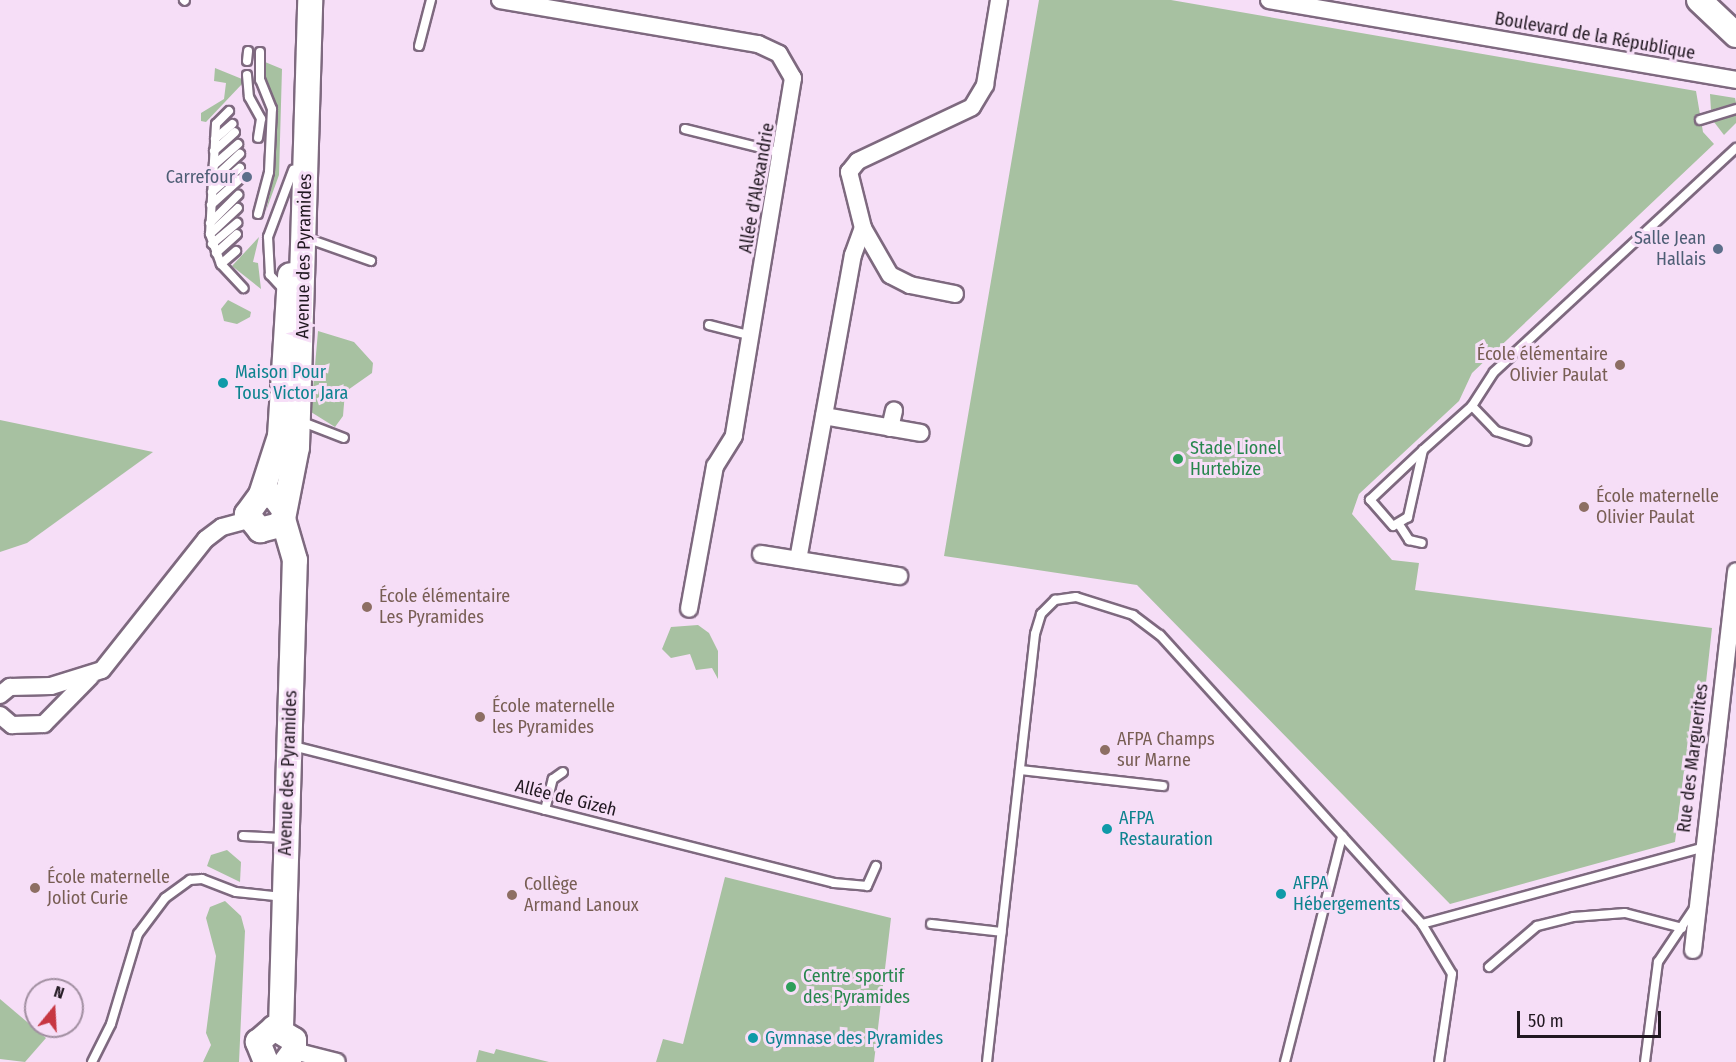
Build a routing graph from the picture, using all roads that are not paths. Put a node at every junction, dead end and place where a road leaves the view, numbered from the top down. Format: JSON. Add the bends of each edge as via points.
{"nodes":[{"id":1,"x":298,"y":0,"type":"edge"},
{"id":2,"x":310,"y":0,"type":"edge"},
{"id":3,"x":431,"y":0,"type":"edge"},
{"id":4,"x":500,"y":0,"type":"edge"},
{"id":5,"x":999,"y":0,"type":"edge"},
{"id":6,"x":1269,"y":0,"type":"edge"},
{"id":7,"x":1699,"y":0,"type":"edge"},
{"id":8,"x":1736,"y":34,"type":"edge"},
{"id":9,"x":419,"y":46,"type":"dead end"},
{"id":10,"x":248,"y":51,"type":"dead end"},
{"id":11,"x":260,"y":52,"type":"dead end"},
{"id":12,"x":247,"y":61,"type":"dead end"},
{"id":13,"x":247,"y":75,"type":"dead end"},
{"id":14,"x":1736,"y":81,"type":"edge"},
{"id":15,"x":1736,"y":109,"type":"edge"},
{"id":16,"x":229,"y":111,"type":"dead end"},
{"id":17,"x":1700,"y":120,"type":"dead end"},
{"id":18,"x":685,"y":129,"type":"dead end"},
{"id":19,"x":258,"y":130,"type":"dead end"},
{"id":20,"x":215,"y":140,"type":"junction"},
{"id":21,"x":238,"y":144,"type":"dead end"},
{"id":22,"x":1736,"y":148,"type":"edge"},
{"id":23,"x":214,"y":151,"type":"junction"},
{"id":24,"x":266,"y":151,"type":"junction"},
{"id":25,"x":783,"y":153,"type":"junction"},
{"id":26,"x":240,"y":154,"type":"dead end"},
{"id":27,"x":261,"y":161,"type":"dead end"},
{"id":28,"x":214,"y":165,"type":"junction"},
{"id":29,"x":240,"y":168,"type":"dead end"},
{"id":30,"x":281,"y":168,"type":"junction"},
{"id":31,"x":213,"y":179,"type":"junction"},
{"id":32,"x":264,"y":179,"type":"junction"},
{"id":33,"x":239,"y":180,"type":"dead end"},
{"id":34,"x":260,"y":189,"type":"dead end"},
{"id":35,"x":212,"y":192,"type":"junction"},
{"id":36,"x":238,"y":195,"type":"dead end"},
{"id":37,"x":211,"y":205,"type":"junction"},
{"id":38,"x":238,"y":208,"type":"dead end"},
{"id":39,"x":258,"y":214,"type":"dead end"},
{"id":40,"x":210,"y":223,"type":"junction"},
{"id":41,"x":237,"y":223,"type":"dead end"},
{"id":42,"x":862,"y":228,"type":"junction"},
{"id":43,"x":210,"y":234,"type":"junction"},
{"id":44,"x":237,"y":234,"type":"dead end"},
{"id":45,"x":304,"y":237,"type":"junction"},
{"id":46,"x":212,"y":244,"type":"junction"},
{"id":47,"x":236,"y":250,"type":"dead end"},
{"id":48,"x":216,"y":254,"type":"junction"},
{"id":49,"x":370,"y":261,"type":"dead end"},
{"id":50,"x":221,"y":264,"type":"junction"},
{"id":51,"x":243,"y":288,"type":"dead end"},
{"id":52,"x":955,"y":294,"type":"dead end"},
{"id":53,"x":709,"y":325,"type":"dead end"},
{"id":54,"x":752,"y":336,"type":"junction"},
{"id":55,"x":1472,"y":406,"type":"junction"},
{"id":56,"x":894,"y":410,"type":"dead end"},
{"id":57,"x":824,"y":416,"type":"junction"},
{"id":58,"x":300,"y":422,"type":"junction"},
{"id":59,"x":890,"y":428,"type":"junction"},
{"id":60,"x":921,"y":433,"type":"dead end"},
{"id":61,"x":344,"y":438,"type":"dead end"},
{"id":62,"x":1526,"y":441,"type":"dead end"},
{"id":63,"x":1423,"y":450,"type":"junction"},
{"id":64,"x":270,"y":520,"type":"junction"},
{"id":65,"x":1400,"y":526,"type":"junction"},
{"id":66,"x":1422,"y":543,"type":"dead end"},
{"id":67,"x":761,"y":554,"type":"dead end"},
{"id":68,"x":798,"y":560,"type":"junction"},
{"id":69,"x":1736,"y":571,"type":"edge"},
{"id":70,"x":899,"y":576,"type":"dead end"},
{"id":71,"x":689,"y":609,"type":"dead end"},
{"id":72,"x":90,"y":677,"type":"junction"},
{"id":73,"x":0,"y":695,"type":"edge"},
{"id":74,"x":0,"y":715,"type":"edge"},
{"id":75,"x":289,"y":745,"type":"junction"},
{"id":76,"x":1020,"y":770,"type":"junction"},
{"id":77,"x":563,"y":772,"type":"dead end"},
{"id":78,"x":1163,"y":786,"type":"dead end"},
{"id":79,"x":545,"y":810,"type":"junction"},
{"id":80,"x":243,"y":836,"type":"dead end"},
{"id":81,"x":1342,"y":836,"type":"junction"},
{"id":82,"x":280,"y":838,"type":"junction"},
{"id":83,"x":1701,"y":848,"type":"junction"},
{"id":84,"x":876,"y":866,"type":"dead end"},
{"id":85,"x":273,"y":896,"type":"junction"},
{"id":86,"x":1696,"y":904,"type":"junction"},
{"id":87,"x":931,"y":924,"type":"dead end"},
{"id":88,"x":1422,"y":924,"type":"junction"},
{"id":89,"x":1682,"y":928,"type":"junction"},
{"id":90,"x":1002,"y":932,"type":"junction"},
{"id":91,"x":1693,"y":950,"type":"dead end"},
{"id":92,"x":1489,"y":968,"type":"dead end"},
{"id":93,"x":274,"y":1029,"type":"junction"},
{"id":94,"x":290,"y":1057,"type":"edge"},
{"id":95,"x":264,"y":1061,"type":"edge"},
{"id":96,"x":326,"y":1061,"type":"edge"},
{"id":97,"x":92,"y":1062,"type":"edge"},
{"id":98,"x":987,"y":1062,"type":"edge"},
{"id":99,"x":1285,"y":1062,"type":"edge"},
{"id":100,"x":1439,"y":1062,"type":"edge"},
{"id":101,"x":1645,"y":1062,"type":"edge"}],
"edges":[{"from":1,"to":30,"type":"main road","name":"Avenue des Pyramides"},
{"from":2,"to":45,"type":"main road","name":"Avenue des Pyramides"},
{"from":3,"to":9,"type":"lane"},
{"from":4,"to":25,"type":"street","name":"Allée d'Alexandrie","via":[[770,48],[790,69],[795,86]]},
{"from":5,"to":42,"type":"street","via":[[985,85],[972,107],[852,166],[848,180]]},
{"from":6,"to":14,"type":"street","name":"Boulevard de la République"},
{"from":7,"to":8,"type":"main road"},
{"from":10,"to":12,"type":"lane"},
{"from":11,"to":24,"type":"lane","via":[[260,80],[272,109],[271,140]]},
{"from":13,"to":19,"type":"lane","via":[[247,94]]},
{"from":15,"to":17,"type":"lane"},
{"from":16,"to":20,"type":"lane","via":[[216,124]]},
{"from":18,"to":25,"type":"lane"},
{"from":20,"to":23,"type":"lane"},
{"from":20,"to":23,"type":"lane","via":[[234,128]]},
{"from":21,"to":28,"type":"lane"},
{"from":22,"to":55,"type":"lane","via":[[1494,372]]},
{"from":23,"to":28,"type":"lane"},
{"from":24,"to":27,"type":"lane"},
{"from":24,"to":30,"type":"lane"},
{"from":25,"to":54,"type":"street","name":"Allée d'Alexandrie"},
{"from":26,"to":31,"type":"lane"},
{"from":28,"to":31,"type":"lane"},
{"from":29,"to":35,"type":"lane"},
{"from":30,"to":32,"type":"lane"},
{"from":30,"to":64,"type":"main road","name":"Avenue des Pyramides","via":[[289,296],[280,436],[261,495],[274,496]]},
{"from":31,"to":35,"type":"lane"},
{"from":32,"to":34,"type":"lane"},
{"from":32,"to":39,"type":"lane"},
{"from":33,"to":37,"type":"lane"},
{"from":35,"to":37,"type":"lane"},
{"from":36,"to":40,"type":"lane"},
{"from":37,"to":40,"type":"lane"},
{"from":38,"to":43,"type":"lane"},
{"from":40,"to":43,"type":"lane"},
{"from":41,"to":46,"type":"lane"},
{"from":42,"to":52,"type":"street","via":[[898,282]]},
{"from":42,"to":57,"type":"street"},
{"from":43,"to":46,"type":"lane"},
{"from":44,"to":48,"type":"lane"},
{"from":45,"to":49,"type":"lane"},
{"from":45,"to":58,"type":"main road","name":"Avenue des Pyramides"},
{"from":46,"to":48,"type":"lane"},
{"from":47,"to":50,"type":"lane"},
{"from":48,"to":50,"type":"lane"},
{"from":50,"to":51,"type":"lane"},
{"from":53,"to":54,"type":"lane"},
{"from":54,"to":71,"type":"street","name":"Allée d'Alexandrie","via":[[733,438],[715,466]]},
{"from":55,"to":62,"type":"lane","via":[[1496,431]]},
{"from":55,"to":63,"type":"lane"},
{"from":56,"to":59,"type":"street"},
{"from":57,"to":59,"type":"street"},
{"from":57,"to":68,"type":"street"},
{"from":58,"to":61,"type":"lane"},
{"from":58,"to":64,"type":"main road","name":"Avenue des Pyramides"},
{"from":59,"to":60,"type":"street"},
{"from":63,"to":65,"type":"lane","via":[[1408,517]]},
{"from":63,"to":65,"type":"lane","via":[[1370,500],[1393,526]]},
{"from":64,"to":72,"type":"street","via":[[206,539],[119,652]]},
{"from":64,"to":75,"type":"main road","name":"Avenue des Pyramides","via":[[295,560]]},
{"from":64,"to":82,"type":"main road","name":"Avenue des Pyramides","via":[[283,566]]},
{"from":65,"to":66,"type":"lane","via":[[1410,540]]},
{"from":67,"to":68,"type":"street"},
{"from":68,"to":70,"type":"street"},
{"from":69,"to":83,"type":"street","name":"Rue des Marguerites"},
{"from":72,"to":73,"type":"street","via":[[51,686],[10,687]]},
{"from":72,"to":74,"type":"street","via":[[44,724],[12,725]]},
{"from":75,"to":79,"type":"lane","name":"Allée de Gizeh"},
{"from":75,"to":82,"type":"main road","name":"Avenue des Pyramides"},
{"from":76,"to":78,"type":"lane"},
{"from":76,"to":81,"type":"lane","via":[[1041,614],[1055,600],[1076,597],[1133,615],[1160,635]]},
{"from":76,"to":90,"type":"lane"},
{"from":77,"to":79,"type":"lane","via":[[552,779]]},
{"from":79,"to":84,"type":"lane","name":"Allée de Gizeh","via":[[589,826],[834,883],[867,885]]},
{"from":80,"to":82,"type":"lane"},
{"from":81,"to":88,"type":"lane"},
{"from":81,"to":99,"type":"lane"},
{"from":82,"to":85,"type":"main road","name":"Avenue des Pyramides"},
{"from":82,"to":93,"type":"main road","name":"Avenue des Pyramides"},
{"from":83,"to":86,"type":"street","name":"Rue des Marguerites"},
{"from":83,"to":88,"type":"lane"},
{"from":85,"to":93,"type":"main road","name":"Avenue des Pyramides"},
{"from":85,"to":97,"type":"lane","via":[[236,892],[202,879],[190,880],[165,898],[135,941],[111,1024]]},
{"from":86,"to":89,"type":"lane"},
{"from":86,"to":91,"type":"street","name":"Rue des Marguerites"},
{"from":87,"to":90,"type":"lane"},
{"from":88,"to":100,"type":"lane","via":[[1452,974]]},
{"from":89,"to":92,"type":"lane","via":[[1625,913],[1573,917],[1537,926]]},
{"from":89,"to":101,"type":"lane","via":[[1658,962]]},
{"from":90,"to":98,"type":"lane"},
{"from":93,"to":94,"type":"main road","via":[[291,1035]]},
{"from":93,"to":95,"type":"main road","name":"Avenue des Pyramides","via":[[258,1042]]},
{"from":94,"to":96,"type":"street"}]}
